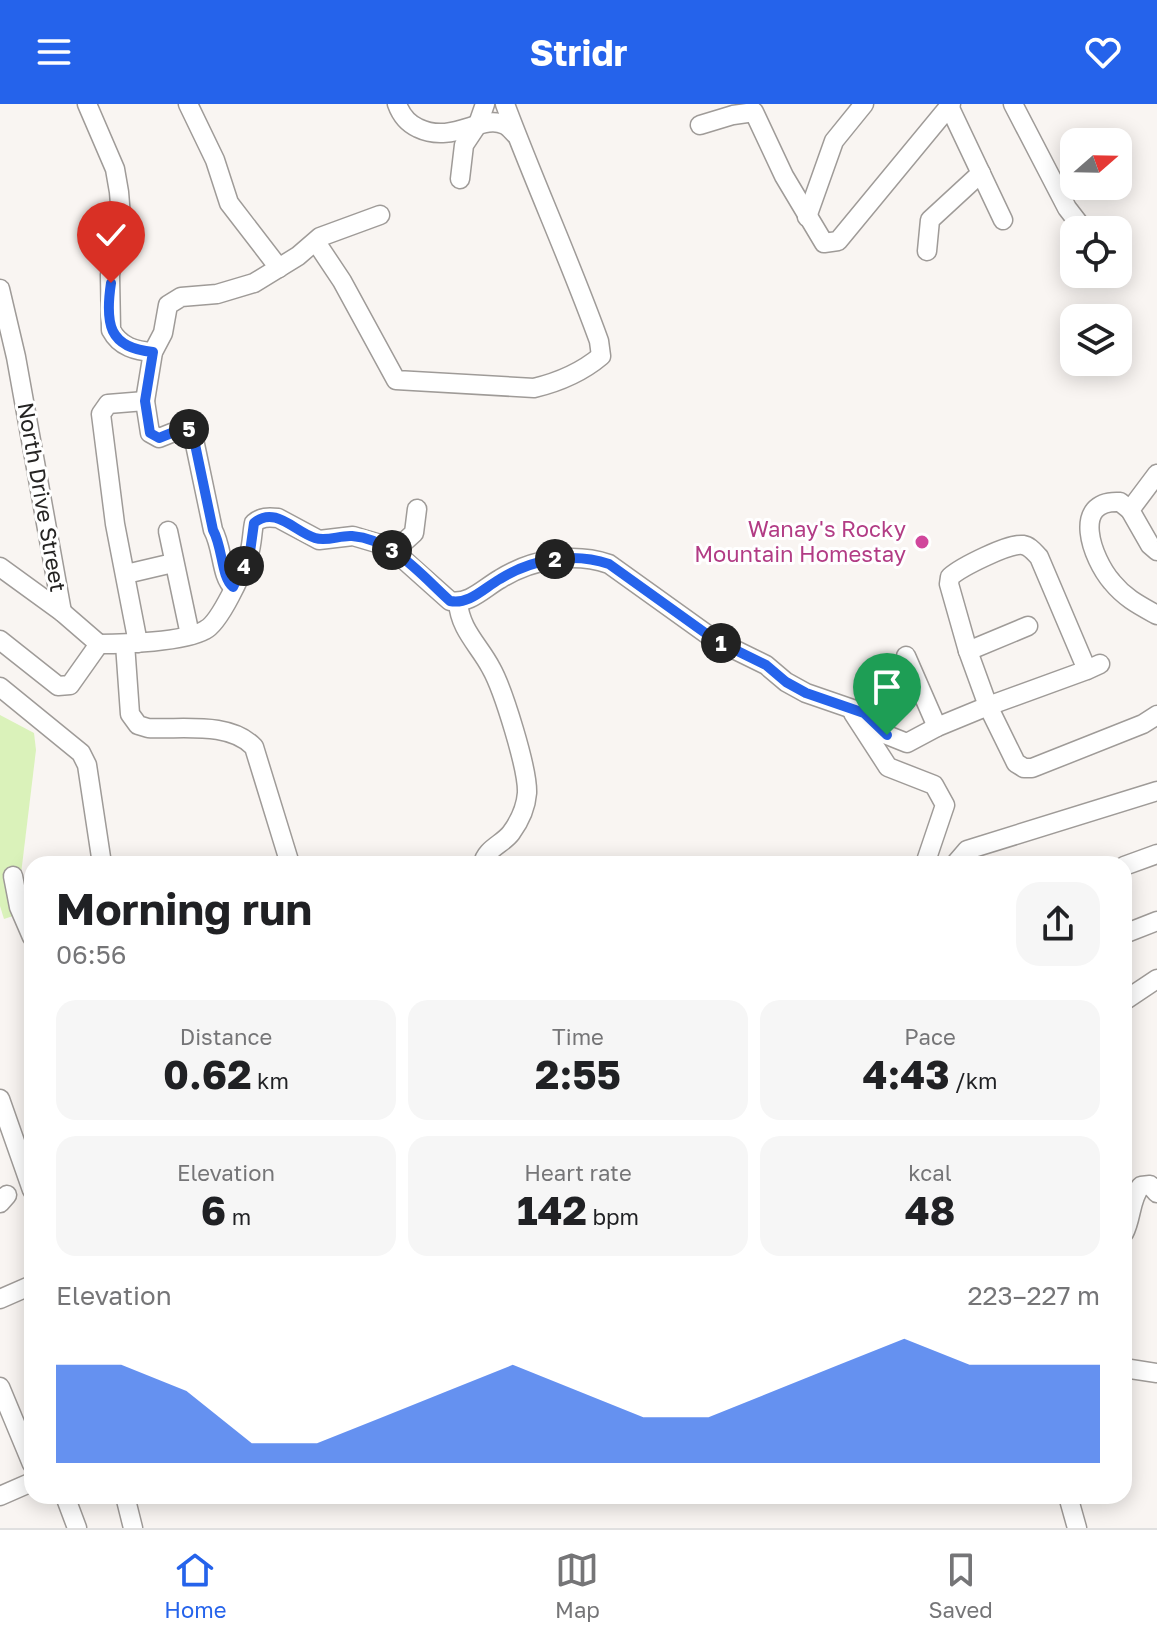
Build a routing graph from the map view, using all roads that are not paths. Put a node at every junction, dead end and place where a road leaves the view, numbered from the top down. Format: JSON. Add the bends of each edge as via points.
{"nodes":[{"id":1,"x":87,"y":104,"type":"edge"},
{"id":2,"x":188,"y":104,"type":"edge"},
{"id":3,"x":397,"y":104,"type":"edge"},
{"id":4,"x":485,"y":104,"type":"edge"},
{"id":5,"x":505,"y":104,"type":"edge"},
{"id":6,"x":864,"y":104,"type":"edge"},
{"id":7,"x":1013,"y":104,"type":"edge"},
{"id":8,"x":950,"y":105,"type":"edge"},
{"id":9,"x":478,"y":124,"type":"junction"},
{"id":10,"x":700,"y":125,"type":"dead end"},
{"id":11,"x":515,"y":134,"type":"junction"},
{"id":12,"x":981,"y":173,"type":"junction"},
{"id":13,"x":460,"y":179,"type":"dead end"},
{"id":14,"x":380,"y":215,"type":"dead end"},
{"id":15,"x":1073,"y":216,"type":"edge"},
{"id":16,"x":807,"y":217,"type":"junction"},
{"id":17,"x":1003,"y":220,"type":"dead end"},
{"id":18,"x":316,"y":242,"type":"junction"},
{"id":19,"x":927,"y":251,"type":"dead end"},
{"id":20,"x":279,"y":268,"type":"junction"},
{"id":21,"x":0,"y":289,"type":"edge"},
{"id":22,"x":153,"y":352,"type":"junction"},
{"id":23,"x":145,"y":401,"type":"junction"},
{"id":24,"x":1157,"y":474,"type":"edge"},
{"id":25,"x":417,"y":509,"type":"dead end"},
{"id":26,"x":1130,"y":510,"type":"junction"},
{"id":27,"x":168,"y":531,"type":"dead end"},
{"id":28,"x":394,"y":551,"type":"junction"},
{"id":29,"x":1157,"y":551,"type":"edge"},
{"id":30,"x":173,"y":563,"type":"junction"},
{"id":31,"x":0,"y":567,"type":"edge"},
{"id":32,"x":126,"y":574,"type":"junction"},
{"id":33,"x":233,"y":587,"type":"junction"},
{"id":34,"x":458,"y":602,"type":"junction"},
{"id":35,"x":62,"y":612,"type":"junction"},
{"id":36,"x":1157,"y":615,"type":"edge"},
{"id":37,"x":1028,"y":626,"type":"dead end"},
{"id":38,"x":190,"y":635,"type":"junction"},
{"id":39,"x":0,"y":640,"type":"edge"},
{"id":40,"x":132,"y":643,"type":"junction"},
{"id":41,"x":99,"y":644,"type":"junction"},
{"id":42,"x":968,"y":651,"type":"junction"},
{"id":43,"x":906,"y":656,"type":"dead end"},
{"id":44,"x":0,"y":687,"type":"edge"},
{"id":45,"x":988,"y":706,"type":"junction"},
{"id":46,"x":850,"y":707,"type":"junction"},
{"id":47,"x":1157,"y":715,"type":"edge"},
{"id":48,"x":937,"y":727,"type":"junction"},
{"id":49,"x":1157,"y":791,"type":"edge"},
{"id":50,"x":1157,"y":854,"type":"edge"},
{"id":51,"x":101,"y":856,"type":"edge"},
{"id":52,"x":288,"y":856,"type":"edge"},
{"id":53,"x":486,"y":856,"type":"edge"},
{"id":54,"x":928,"y":856,"type":"edge"},
{"id":55,"x":962,"y":856,"type":"edge"},
{"id":56,"x":1132,"y":863,"type":"edge"},
{"id":57,"x":13,"y":876,"type":"dead end"},
{"id":58,"x":24,"y":919,"type":"edge"},
{"id":59,"x":1157,"y":921,"type":"edge"},
{"id":60,"x":1132,"y":931,"type":"edge"},
{"id":61,"x":1157,"y":979,"type":"edge"},
{"id":62,"x":1132,"y":996,"type":"edge"},
{"id":63,"x":2,"y":1106,"type":"edge"},
{"id":64,"x":24,"y":1168,"type":"edge"},
{"id":65,"x":1157,"y":1193,"type":"edge"},
{"id":66,"x":1132,"y":1208,"type":"edge"},
{"id":67,"x":24,"y":1288,"type":"edge"},
{"id":68,"x":0,"y":1299,"type":"edge"},
{"id":69,"x":1132,"y":1369,"type":"edge"},
{"id":70,"x":1157,"y":1373,"type":"edge"},
{"id":71,"x":0,"y":1387,"type":"edge"},
{"id":72,"x":4,"y":1406,"type":"edge"},
{"id":73,"x":24,"y":1447,"type":"edge"},
{"id":74,"x":24,"y":1486,"type":"edge"},
{"id":75,"x":0,"y":1496,"type":"edge"},
{"id":76,"x":68,"y":1504,"type":"edge"},
{"id":77,"x":127,"y":1504,"type":"edge"},
{"id":78,"x":1070,"y":1504,"type":"edge"},
{"id":79,"x":77,"y":1528,"type":"edge"},
{"id":80,"x":133,"y":1528,"type":"edge"},
{"id":81,"x":1077,"y":1528,"type":"edge"}],
"edges":[{"from":1,"to":22,"type":"street","via":[[115,169],[119,192],[121,217],[110,275],[111,330],[128,347]]},
{"from":2,"to":20,"type":"street","via":[[229,203]]},
{"from":3,"to":9,"type":"street","via":[[410,124],[427,132],[445,135]]},
{"from":4,"to":9,"type":"street"},
{"from":5,"to":11,"type":"street"},
{"from":6,"to":16,"type":"street","via":[[834,141]]},
{"from":7,"to":15,"type":"street"},
{"from":8,"to":12,"type":"street"},
{"from":8,"to":16,"type":"street","via":[[838,241],[824,243]]},
{"from":9,"to":11,"type":"street","via":[[504,124]]},
{"from":9,"to":13,"type":"street","via":[[464,145]]},
{"from":10,"to":16,"type":"street","via":[[754,112]]},
{"from":11,"to":18,"type":"street","via":[[599,341],[601,356],[589,366],[534,388],[396,380]]},
{"from":12,"to":17,"type":"street"},
{"from":12,"to":19,"type":"street","via":[[930,220]]},
{"from":14,"to":18,"type":"street"},
{"from":18,"to":20,"type":"street"},
{"from":20,"to":22,"type":"street","via":[[254,283],[217,294],[173,299]]},
{"from":21,"to":35,"type":"street","name":"North Drive Street"},
{"from":22,"to":23,"type":"street"},
{"from":23,"to":32,"type":"street","via":[[108,404],[101,414]]},
{"from":23,"to":33,"type":"street","via":[[154,437],[192,430],[226,580]]},
{"from":24,"to":26,"type":"street"},
{"from":25,"to":28,"type":"street","via":[[414,533]]},
{"from":26,"to":29,"type":"street"},
{"from":26,"to":36,"type":"street","via":[[1120,502],[1095,508],[1089,522],[1095,548],[1109,579],[1129,600]]},
{"from":27,"to":30,"type":"street"},
{"from":28,"to":33,"type":"street","via":[[353,536],[319,540],[278,518],[264,517],[254,523],[250,552]]},
{"from":28,"to":34,"type":"street","via":[[450,601]]},
{"from":30,"to":32,"type":"street"},
{"from":30,"to":38,"type":"street"},
{"from":31,"to":35,"type":"street"},
{"from":32,"to":40,"type":"street"},
{"from":33,"to":38,"type":"street","via":[[215,622]]},
{"from":34,"to":46,"type":"street","via":[[529,566],[560,557],[592,558],[609,564],[715,640],[766,665],[786,682]]},
{"from":34,"to":53,"type":"street","via":[[463,625],[495,674],[526,781],[519,821]]},
{"from":35,"to":41,"type":"street"},
{"from":37,"to":42,"type":"street"},
{"from":38,"to":40,"type":"street"},
{"from":39,"to":41,"type":"street","via":[[65,687]]},
{"from":40,"to":41,"type":"street"},
{"from":40,"to":52,"type":"street","via":[[130,714],[138,725],[245,737],[254,747]]},
{"from":42,"to":45,"type":"street"},
{"from":42,"to":45,"type":"street","via":[[950,577],[1023,545],[1039,557],[1094,667]]},
{"from":43,"to":48,"type":"street"},
{"from":44,"to":51,"type":"street","via":[[81,753]]},
{"from":45,"to":47,"type":"street","via":[[1016,763],[1024,768],[1051,762]]},
{"from":45,"to":48,"type":"street"},
{"from":46,"to":48,"type":"street","via":[[907,743]]},
{"from":46,"to":54,"type":"street","via":[[888,767],[934,785],[945,805]]},
{"from":49,"to":55,"type":"street","via":[[967,850]]},
{"from":50,"to":56,"type":"street"},
{"from":57,"to":58,"type":"street"},
{"from":59,"to":60,"type":"street"},
{"from":61,"to":62,"type":"street"},
{"from":63,"to":64,"type":"street"},
{"from":65,"to":66,"type":"street","via":[[1150,1185],[1141,1186]]},
{"from":67,"to":68,"type":"street"},
{"from":69,"to":70,"type":"street"},
{"from":71,"to":72,"type":"street"},
{"from":72,"to":73,"type":"street"},
{"from":74,"to":75,"type":"street"},
{"from":76,"to":79,"type":"street"},
{"from":77,"to":80,"type":"street"},
{"from":78,"to":81,"type":"street"}]}
